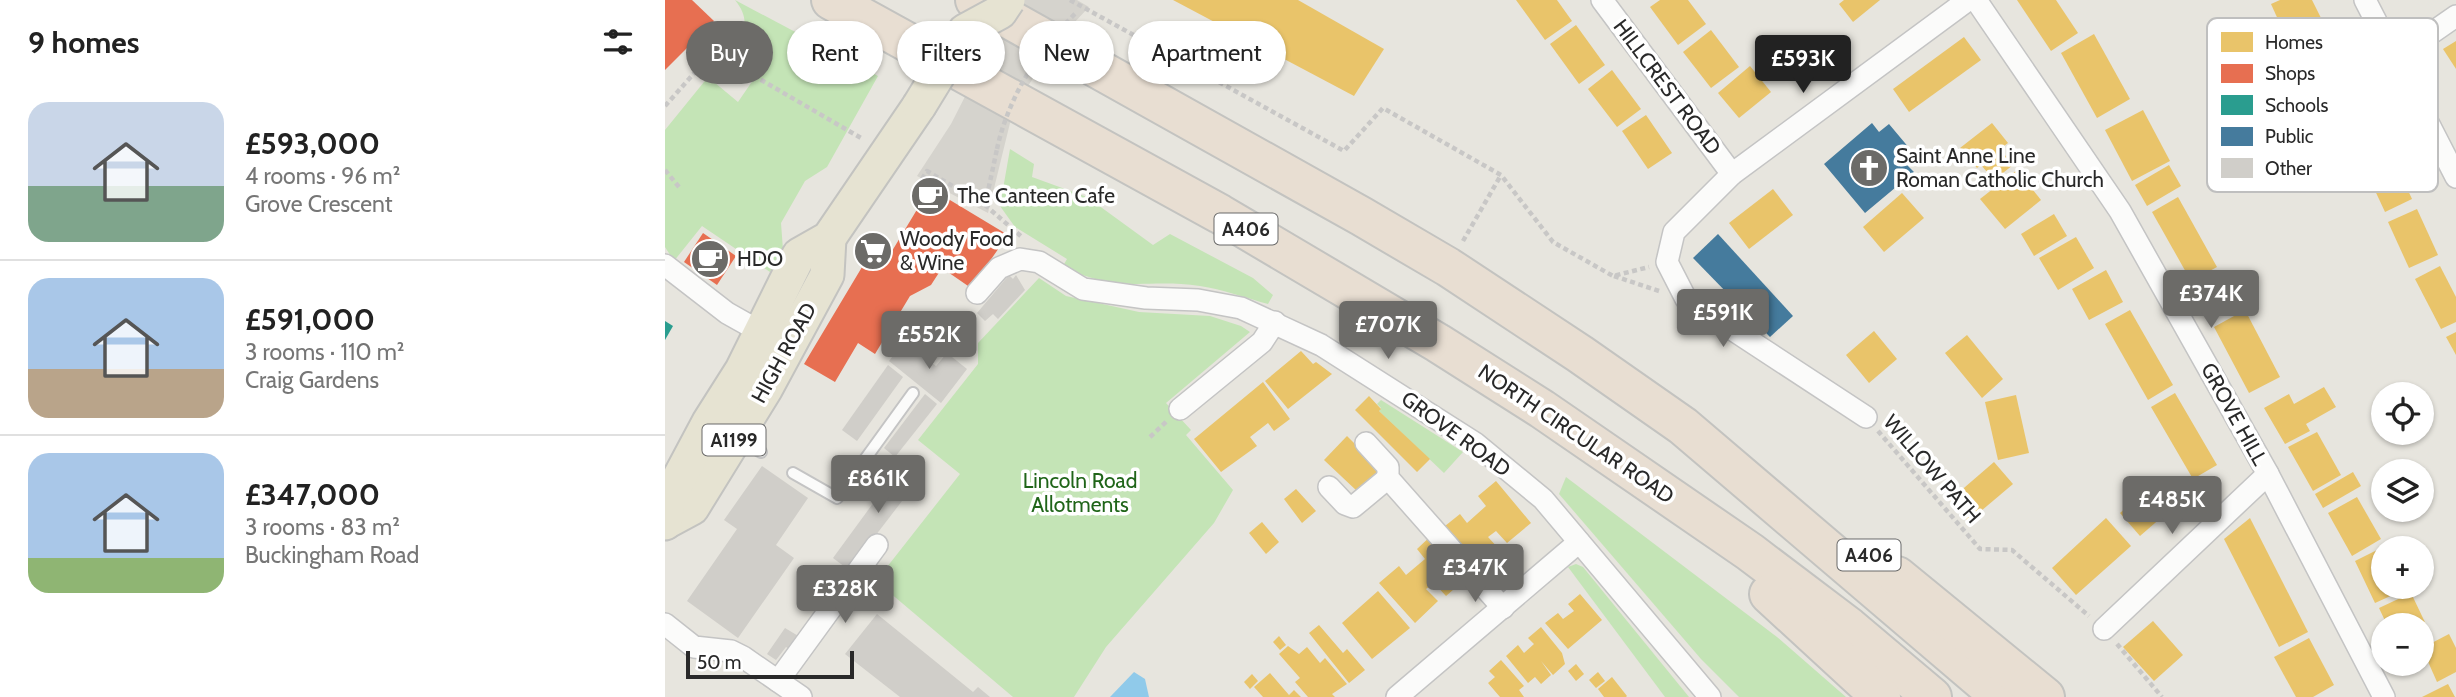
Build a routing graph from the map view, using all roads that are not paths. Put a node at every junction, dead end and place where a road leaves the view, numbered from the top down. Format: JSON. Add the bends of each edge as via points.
{"nodes":[{"id":1,"x":831,"y":0,"type":"edge"},
{"id":2,"x":1008,"y":0,"type":"edge"},
{"id":3,"x":1602,"y":0,"type":"edge"},
{"id":4,"x":1968,"y":0,"type":"edge"},
{"id":5,"x":1976,"y":0,"type":"edge"},
{"id":6,"x":2365,"y":0,"type":"edge"},
{"id":7,"x":970,"y":10,"type":"edge"},
{"id":8,"x":2456,"y":16,"type":"edge"},
{"id":9,"x":2375,"y":18,"type":"edge"},
{"id":10,"x":2438,"y":29,"type":"edge"},
{"id":11,"x":2438,"y":140,"type":"edge"},
{"id":12,"x":1732,"y":174,"type":"junction"},
{"id":13,"x":2456,"y":177,"type":"edge"},
{"id":14,"x":665,"y":265,"type":"edge"},
{"id":15,"x":977,"y":293,"type":"dead end"},
{"id":16,"x":1275,"y":321,"type":"junction"},
{"id":17,"x":775,"y":340,"type":"junction"},
{"id":18,"x":913,"y":393,"type":"dead end"},
{"id":19,"x":1180,"y":409,"type":"dead end"},
{"id":20,"x":1866,"y":417,"type":"road end"},
{"id":21,"x":1683,"y":426,"type":"junction"},
{"id":22,"x":1366,"y":443,"type":"dead end"},
{"id":23,"x":793,"y":473,"type":"dead end"},
{"id":24,"x":2268,"y":474,"type":"junction"},
{"id":25,"x":1388,"y":478,"type":"junction"},
{"id":26,"x":1646,"y":482,"type":"junction"},
{"id":27,"x":1329,"y":487,"type":"dead end"},
{"id":28,"x":666,"y":523,"type":"edge"},
{"id":29,"x":1579,"y":542,"type":"junction"},
{"id":30,"x":877,"y":545,"type":"dead end"},
{"id":31,"x":1503,"y":608,"type":"junction"},
{"id":32,"x":665,"y":624,"type":"edge"},
{"id":33,"x":2104,"y":629,"type":"road end"},
{"id":34,"x":778,"y":681,"type":"junction"},
{"id":35,"x":801,"y":697,"type":"edge"},
{"id":36,"x":1397,"y":697,"type":"edge"},
{"id":37,"x":1710,"y":697,"type":"edge"},
{"id":38,"x":1881,"y":697,"type":"edge"},
{"id":39,"x":1932,"y":697,"type":"edge"},
{"id":40,"x":2001,"y":697,"type":"edge"},
{"id":41,"x":2045,"y":697,"type":"edge"},
{"id":42,"x":2384,"y":697,"type":"edge"}],
"edges":[{"from":1,"to":26,"type":"highway","name":"NORTH CIRCULAR ROAD","number":"A406","via":[[1329,276],[1542,409]]},
{"from":2,"to":7,"type":"main road","name":"HIGH ROAD","number":"A1199","bridge":true,"via":[[1000,12]]},
{"from":3,"to":12,"type":"street","name":"HILLCREST ROAD"},
{"from":4,"to":12,"type":"street"},
{"from":5,"to":24,"type":"street","name":"GROVE HILL","via":[[2120,211]]},
{"from":6,"to":9,"type":"street"},
{"from":7,"to":17,"type":"main road","name":"HIGH ROAD","number":"A1199","bridge":true,"via":[[919,106],[829,238],[799,255]]},
{"from":7,"to":21,"type":"highway","number":"A406","via":[[1253,153],[1448,267]]},
{"from":8,"to":10,"type":"street"},
{"from":11,"to":13,"type":"street"},
{"from":12,"to":20,"type":"street","via":[[1674,232],[1667,262],[1686,299]]},
{"from":14,"to":17,"type":"street","via":[[706,299]]},
{"from":15,"to":16,"type":"street","name":"GROVE ROAD","via":[[999,268],[1020,258],[1039,262],[1083,289],[1146,299],[1198,300],[1241,308]]},
{"from":16,"to":19,"type":"street","via":[[1262,342]]},
{"from":16,"to":29,"type":"street","name":"GROVE ROAD","via":[[1475,443],[1543,499]]},
{"from":17,"to":28,"type":"main road","name":"HIGH ROAD","number":"A1199","via":[[734,383],[730,434],[669,497]]},
{"from":18,"to":23,"type":"lane","via":[[837,498]]},
{"from":21,"to":40,"type":"highway","number":"A406"},
{"from":21,"to":41,"type":"highway","number":"A406","via":[[1892,572]]},
{"from":22,"to":25,"type":"street","via":[[1388,467]]},
{"from":24,"to":33,"type":"street"},
{"from":24,"to":42,"type":"street","name":"GROVE HILL"},
{"from":25,"to":27,"type":"street","via":[[1353,507]]},
{"from":25,"to":31,"type":"street"},
{"from":26,"to":38,"type":"highway","number":"A406"},
{"from":26,"to":39,"type":"highway","name":"NORTH CIRCULAR ROAD","number":"A406","via":[[1750,552]]},
{"from":29,"to":31,"type":"street"},
{"from":29,"to":37,"type":"street","name":"GROVE ROAD"},
{"from":30,"to":34,"type":"street"},
{"from":31,"to":36,"type":"street"},
{"from":32,"to":34,"type":"street","via":[[694,646],[731,652]]},
{"from":34,"to":35,"type":"street"}]}
